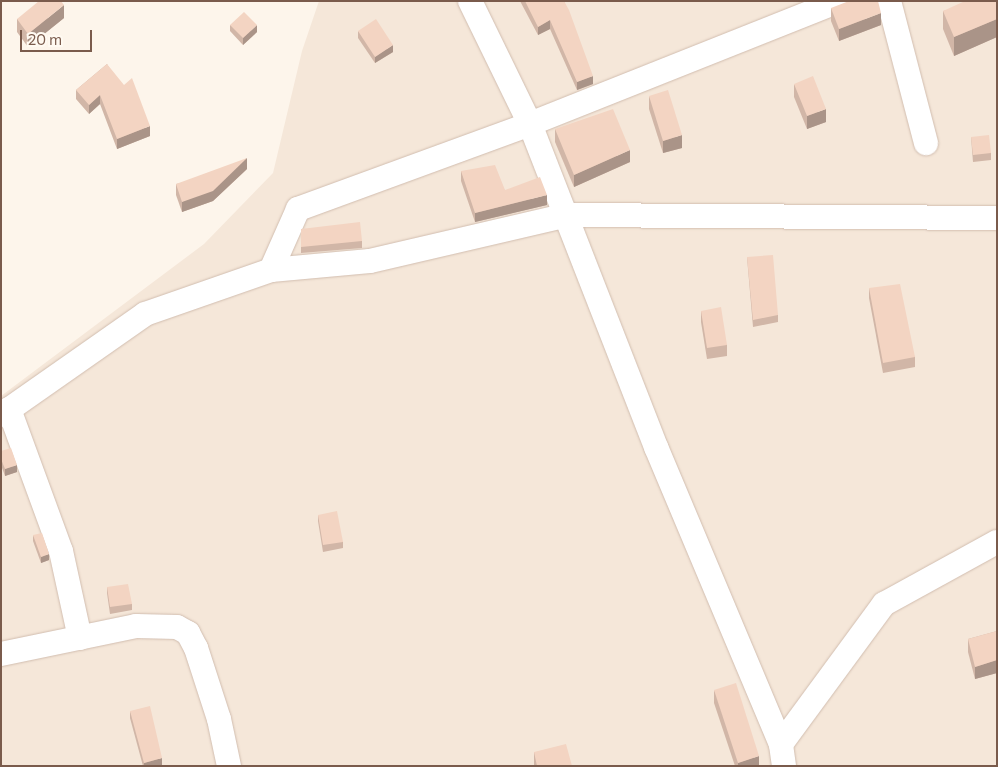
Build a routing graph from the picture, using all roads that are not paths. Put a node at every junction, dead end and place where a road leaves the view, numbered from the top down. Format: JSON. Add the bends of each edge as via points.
{"nodes":[{"id":1,"x":470,"y":1,"type":"edge"},
{"id":2,"x":839,"y":1,"type":"edge"},
{"id":3,"x":889,"y":1,"type":"edge"},
{"id":4,"x":530,"y":124,"type":"junction"},
{"id":5,"x":926,"y":143,"type":"dead end"},
{"id":6,"x":568,"y":214,"type":"junction"},
{"id":7,"x":997,"y":218,"type":"edge"},
{"id":8,"x":271,"y":270,"type":"junction"},
{"id":9,"x":5,"y":412,"type":"edge"},
{"id":10,"x":997,"y":542,"type":"edge"},
{"id":11,"x":80,"y":638,"type":"junction"},
{"id":12,"x":1,"y":654,"type":"edge"},
{"id":13,"x":783,"y":755,"type":"edge"},
{"id":14,"x":229,"y":766,"type":"edge"}],
"edges":[{"from":1,"to":4,"type":"street"},
{"from":2,"to":4,"type":"street"},
{"from":3,"to":5,"type":"street"},
{"from":4,"to":6,"type":"street"},
{"from":4,"to":8,"type":"street","via":[[298,209]]},
{"from":6,"to":7,"type":"street"},
{"from":6,"to":8,"type":"street","via":[[370,261]]},
{"from":6,"to":13,"type":"street","via":[[656,448]]},
{"from":8,"to":9,"type":"street","via":[[145,314]]},
{"from":9,"to":11,"type":"street","via":[[61,551]]},
{"from":10,"to":13,"type":"street","via":[[884,604]]},
{"from":11,"to":12,"type":"street"},
{"from":11,"to":14,"type":"street","via":[[136,626],[178,627],[188,634],[196,648],[219,719]]}]}
